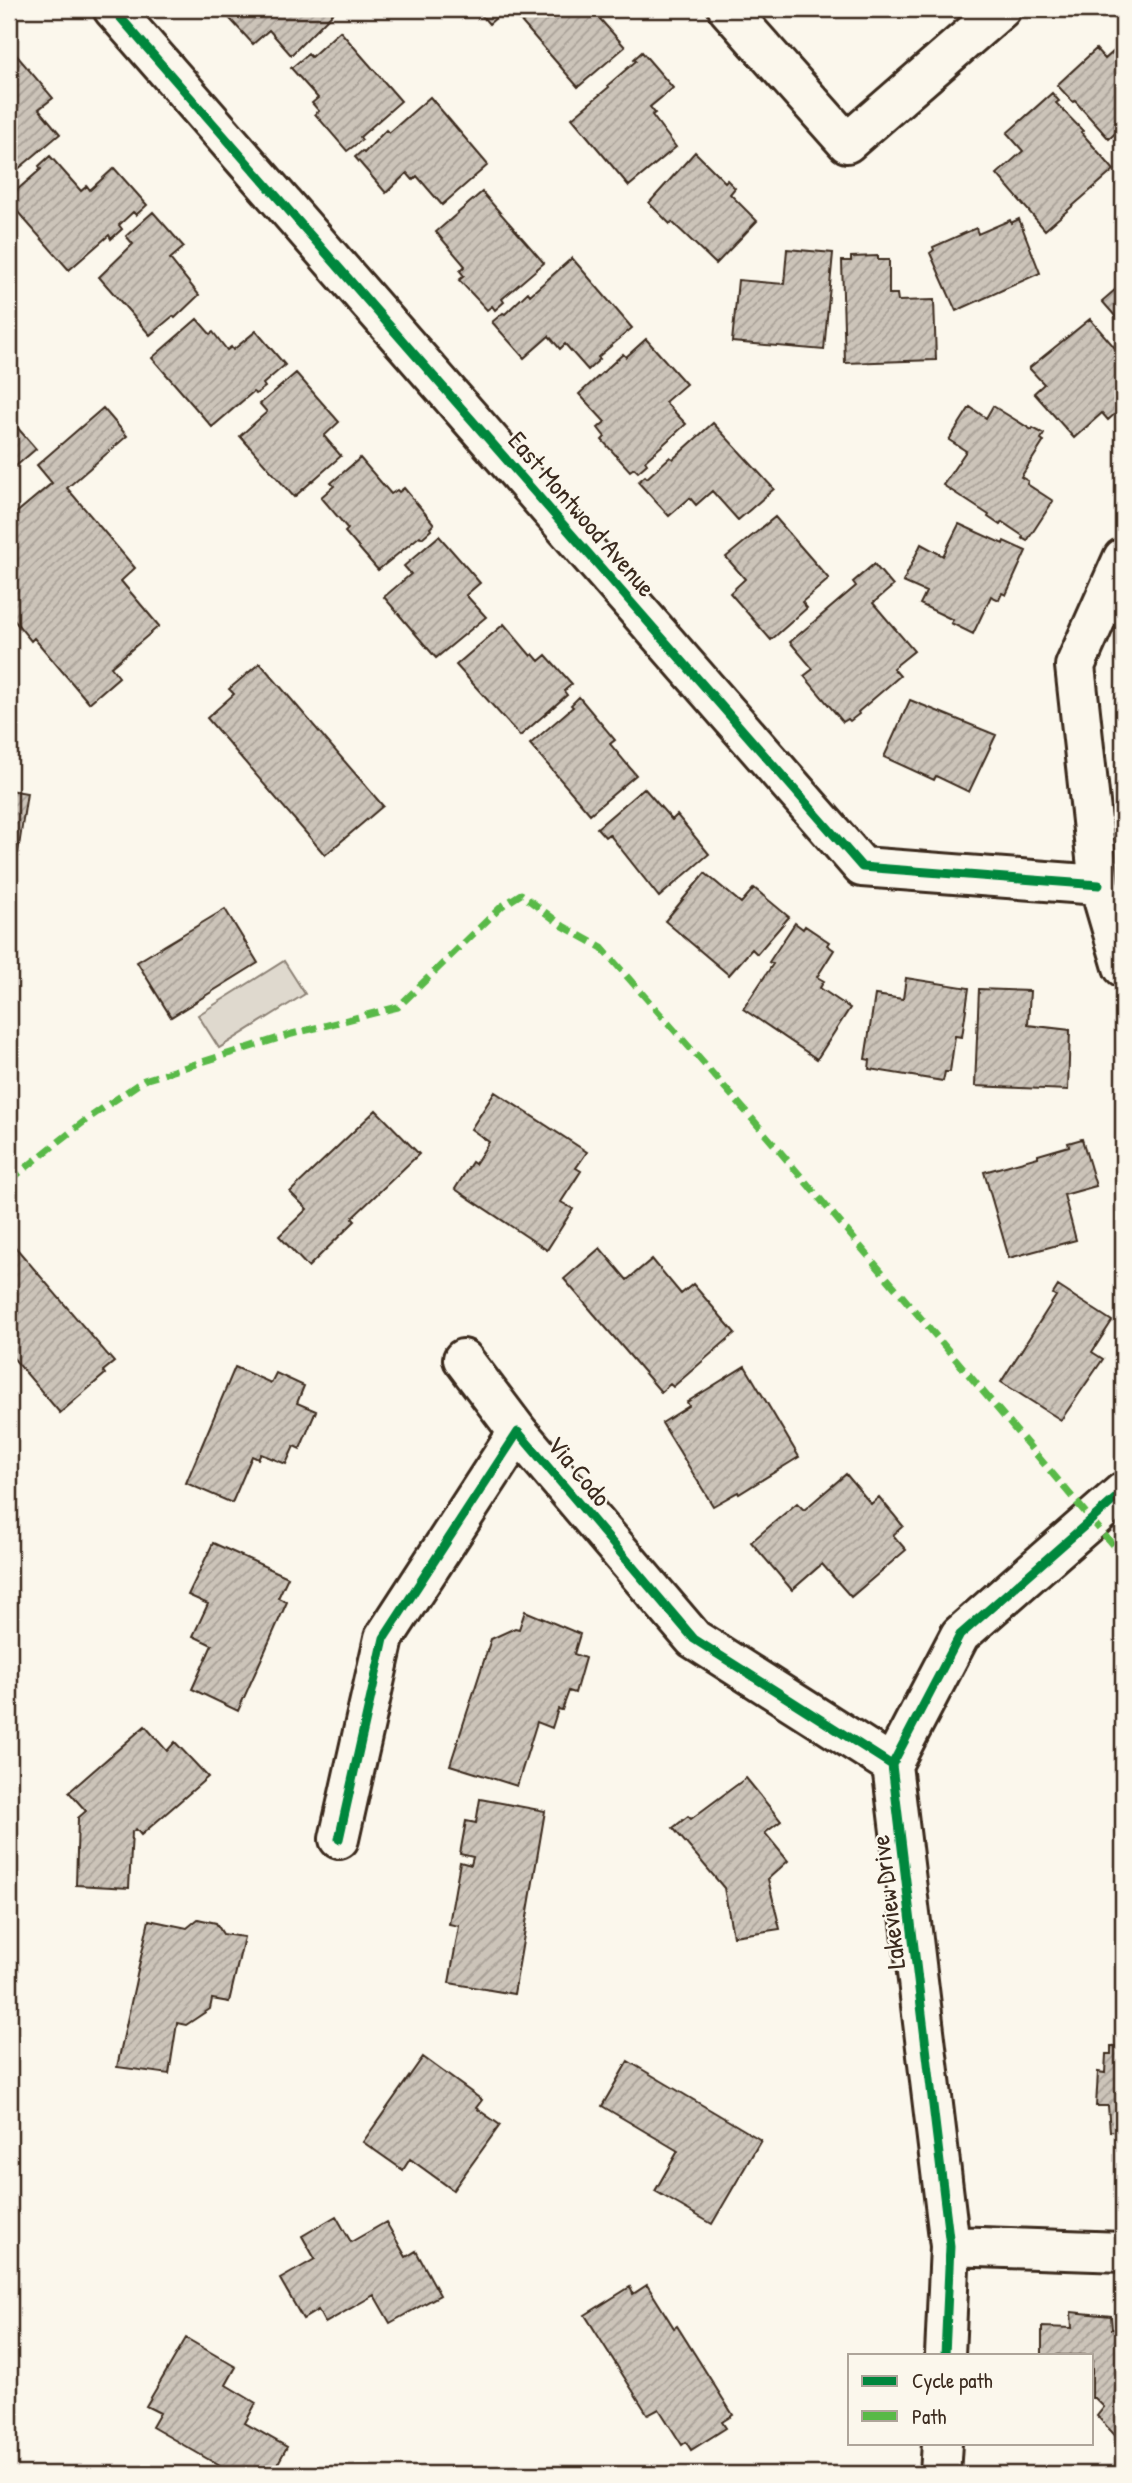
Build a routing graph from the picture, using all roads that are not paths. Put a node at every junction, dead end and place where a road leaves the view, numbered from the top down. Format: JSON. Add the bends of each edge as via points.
{"nodes":[{"id":1,"x":114,"y":9,"type":"edge"},
{"id":2,"x":728,"y":9,"type":"edge"},
{"id":3,"x":1000,"y":9,"type":"edge"},
{"id":4,"x":1123,"y":558,"type":"edge"},
{"id":5,"x":1099,"y":885,"type":"junction"},
{"id":6,"x":1123,"y":967,"type":"edge"},
{"id":7,"x":463,"y":1359,"type":"dead end"},
{"id":8,"x":518,"y":1432,"type":"junction"},
{"id":9,"x":1123,"y":1492,"type":"edge"},
{"id":10,"x":892,"y":1765,"type":"junction"},
{"id":11,"x":339,"y":1839,"type":"dead end"},
{"id":12,"x":950,"y":2246,"type":"junction"},
{"id":13,"x":1123,"y":2252,"type":"edge"},
{"id":14,"x":945,"y":2354,"type":"edge"},
{"id":15,"x":942,"y":2444,"type":"edge"},
{"id":16,"x":940,"y":2474,"type":"edge"}],
"edges":[{"from":1,"to":5,"type":"street","name":"East Montwood Avenue","via":[[862,867]]},
{"from":2,"to":3,"type":"street","via":[[847,143]]},
{"from":4,"to":5,"type":"street","via":[[1076,666]]},
{"from":5,"to":6,"type":"street"},
{"from":7,"to":8,"type":"street"},
{"from":8,"to":10,"type":"street","name":"Via Codo","via":[[694,1639]]},
{"from":8,"to":11,"type":"street","name":"Via Codo","via":[[384,1638]]},
{"from":9,"to":10,"type":"street","via":[[960,1634]]},
{"from":10,"to":12,"type":"street","name":"Lakeview Drive"},
{"from":12,"to":13,"type":"street"},
{"from":12,"to":14,"type":"street","name":"Lakeview Drive"},
{"from":15,"to":16,"type":"street"}]}
